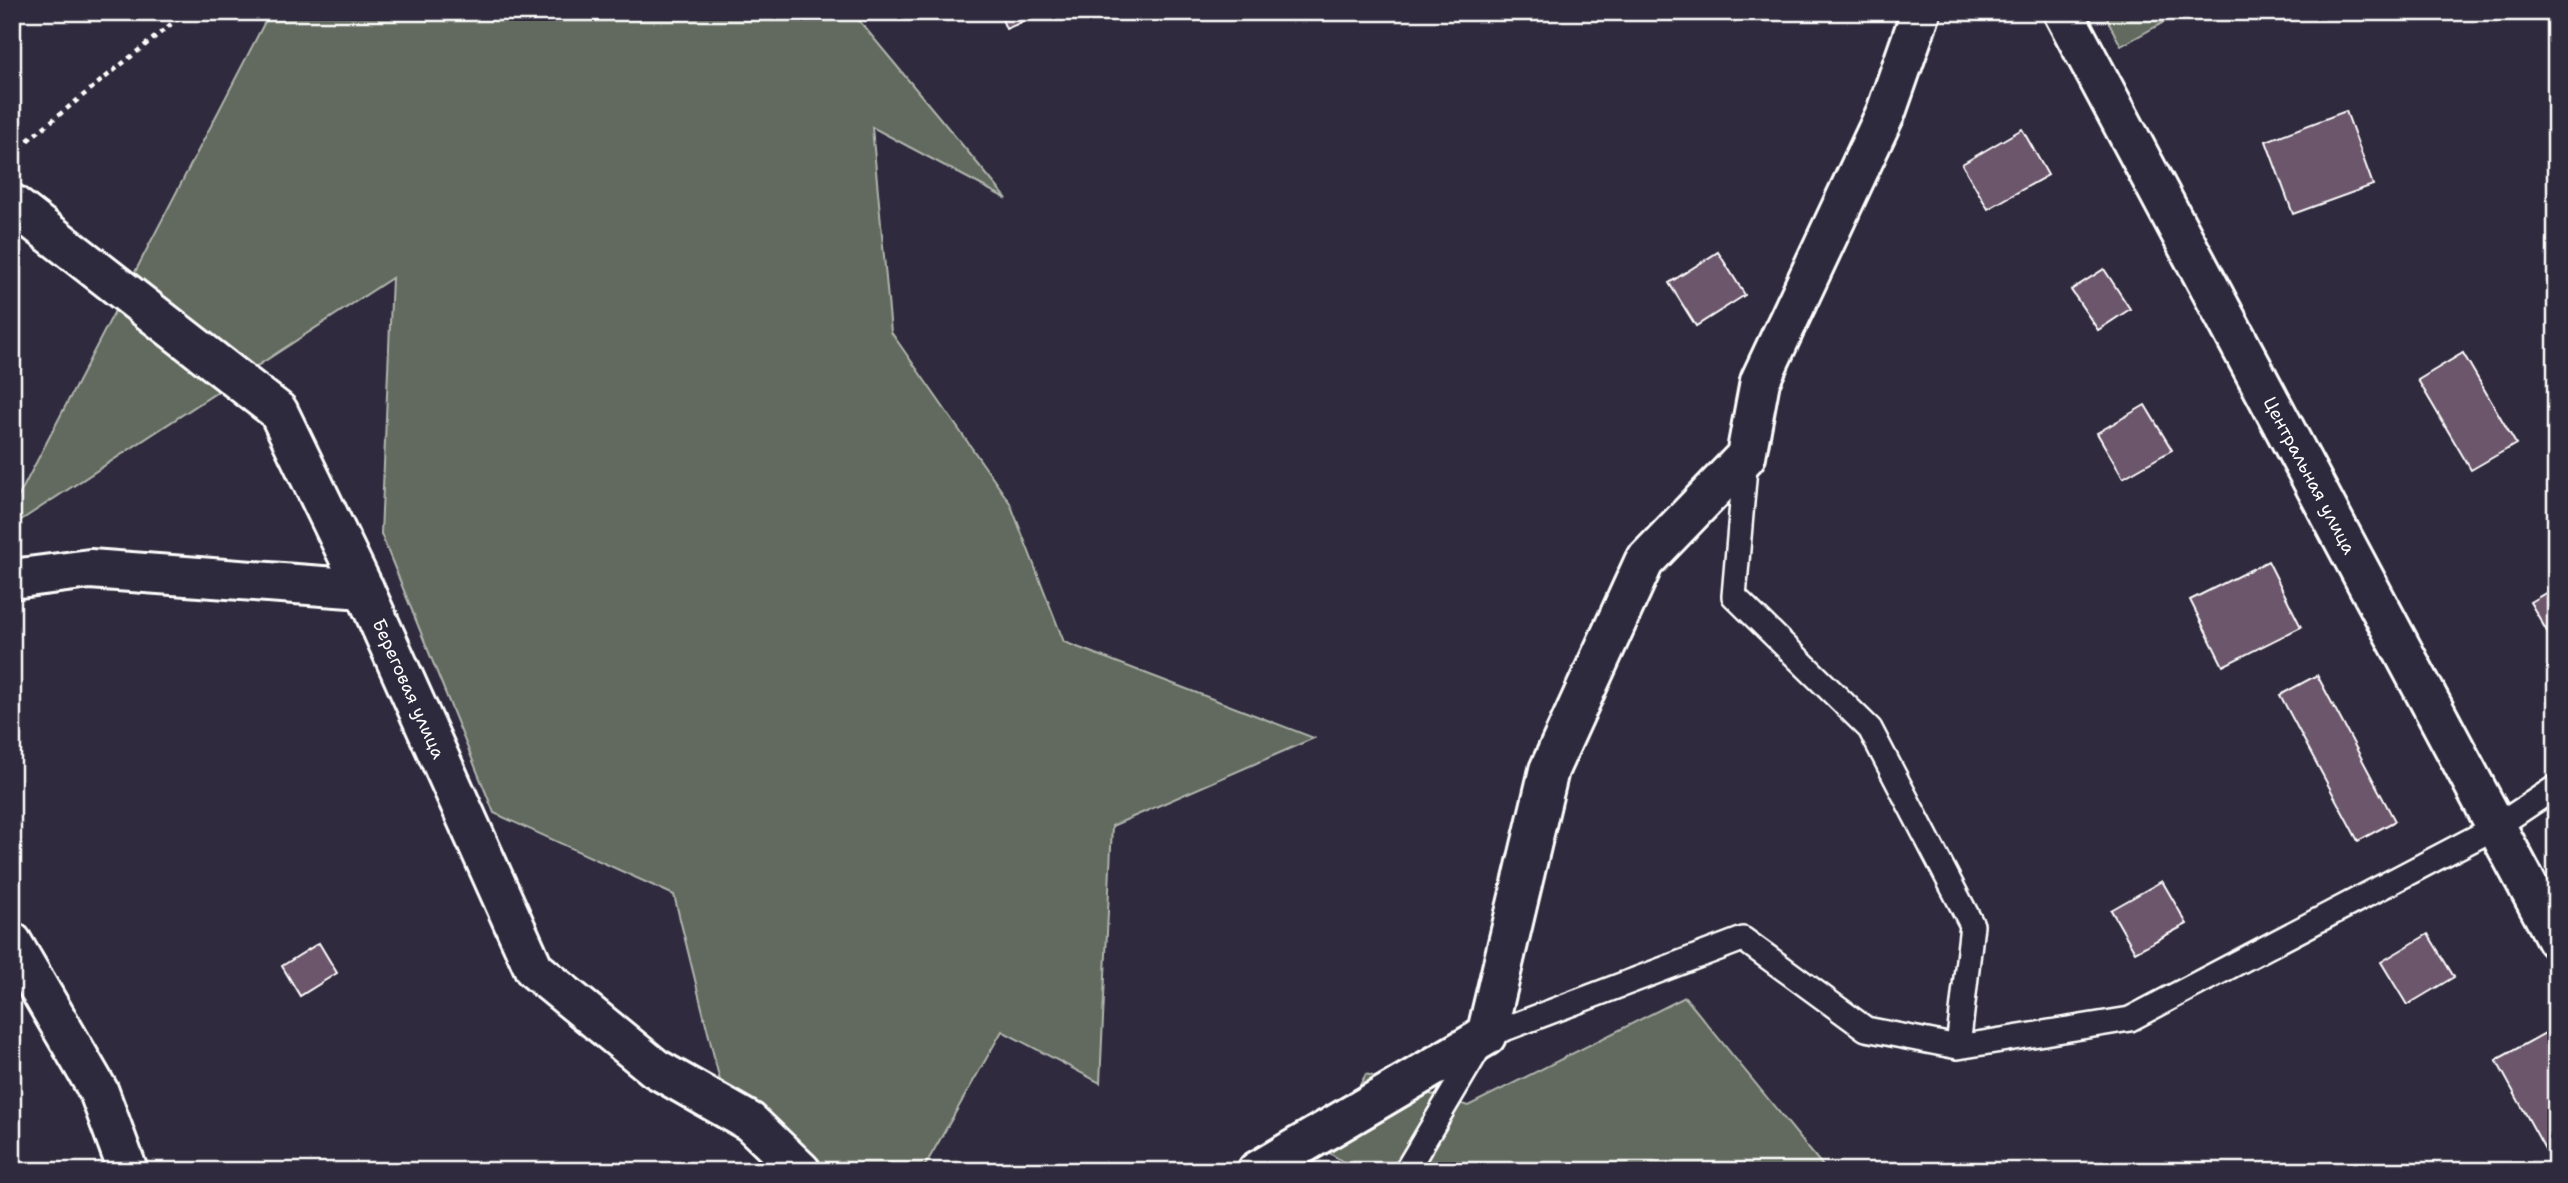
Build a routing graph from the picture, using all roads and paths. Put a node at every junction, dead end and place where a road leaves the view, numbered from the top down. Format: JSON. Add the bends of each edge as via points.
{"nodes":[{"id":1,"x":186,"y":12,"type":"edge"},
{"id":2,"x":1921,"y":12,"type":"edge"},
{"id":3,"x":2063,"y":12,"type":"edge"},
{"id":4,"x":12,"y":153,"type":"edge"},
{"id":5,"x":12,"y":204,"type":"edge"},
{"id":6,"x":1746,"y":456,"type":"junction"},
{"id":7,"x":12,"y":579,"type":"edge"},
{"id":8,"x":364,"y":589,"type":"junction"},
{"id":9,"x":2556,"y":787,"type":"edge"},
{"id":10,"x":2496,"y":827,"type":"junction"},
{"id":11,"x":2556,"y":939,"type":"edge"},
{"id":12,"x":12,"y":942,"type":"edge"},
{"id":13,"x":1486,"y":1036,"type":"junction"},
{"id":14,"x":1958,"y":1047,"type":"junction"},
{"id":15,"x":128,"y":1171,"type":"edge"},
{"id":16,"x":801,"y":1171,"type":"edge"},
{"id":17,"x":1257,"y":1171,"type":"edge"},
{"id":18,"x":1406,"y":1171,"type":"edge"}],
"edges":[{"from":1,"to":4,"type":"path"},
{"from":2,"to":6,"type":"street","via":[[1885,112],[1760,381]]},
{"from":3,"to":10,"type":"street","name":"Центральная улица"},
{"from":5,"to":8,"type":"street","name":"Береговая улица","via":[[278,411]]},
{"from":6,"to":13,"type":"street","via":[[1644,562],[1549,770]]},
{"from":6,"to":14,"type":"lane","via":[[1734,596],[1870,729],[1972,925]]},
{"from":7,"to":8,"type":"street","via":[[90,569]]},
{"from":8,"to":16,"type":"street","name":"Береговая улица","via":[[534,969],[655,1068],[750,1122]]},
{"from":9,"to":10,"type":"lane"},
{"from":10,"to":11,"type":"street","name":"Центральная улица"},
{"from":10,"to":14,"type":"lane","via":[[2130,1019]]},
{"from":12,"to":15,"type":"street","via":[[99,1092]]},
{"from":13,"to":14,"type":"lane","via":[[1743,939],[1866,1029]]},
{"from":13,"to":17,"type":"street"},
{"from":13,"to":18,"type":"lane"}]}
